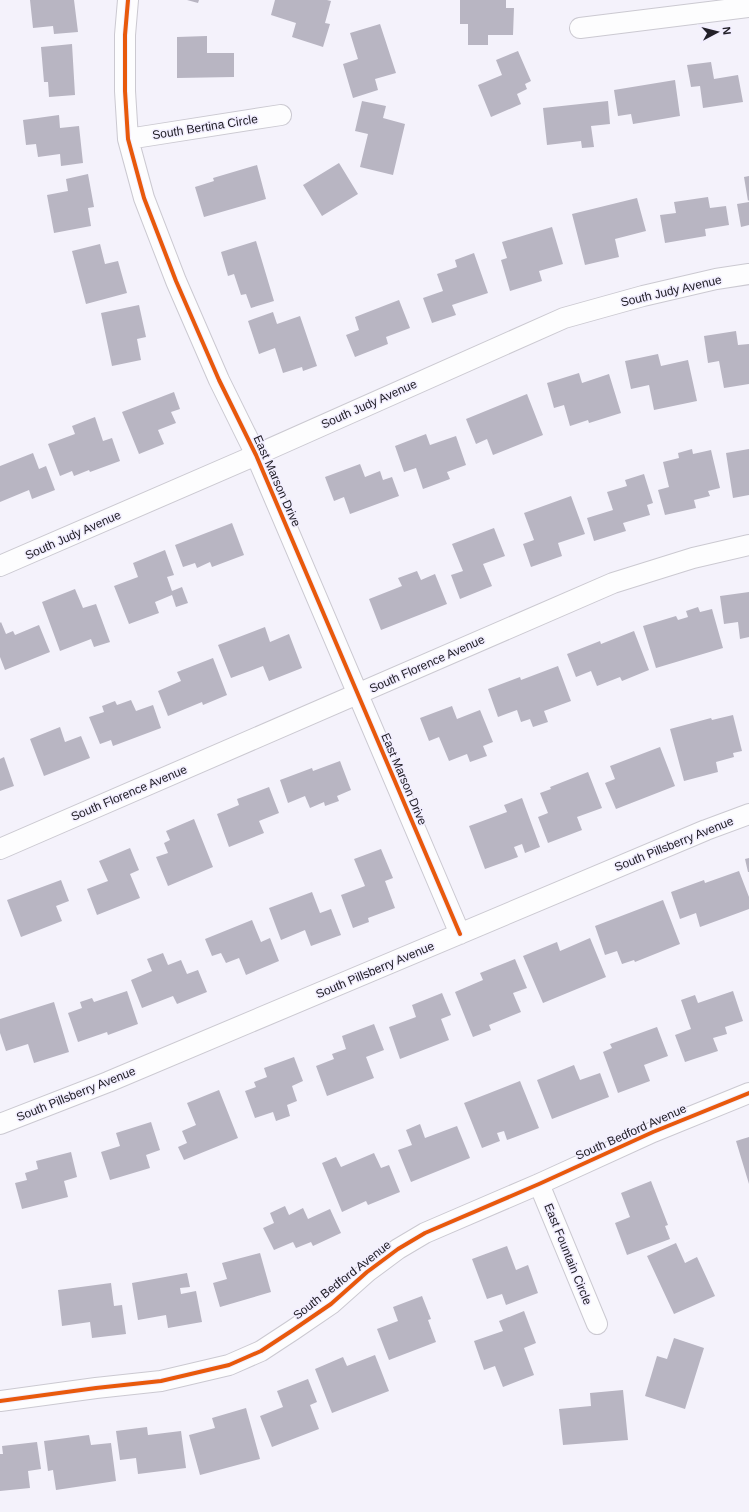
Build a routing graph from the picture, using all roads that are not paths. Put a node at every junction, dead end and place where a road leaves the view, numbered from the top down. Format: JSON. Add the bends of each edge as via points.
{"nodes":[{"id":1,"x":128,"y":0,"type":"edge"},
{"id":2,"x":749,"y":7,"type":"edge"},
{"id":3,"x":580,"y":28,"type":"dead end"},
{"id":4,"x":282,"y":115,"type":"dead end"},
{"id":5,"x":128,"y":139,"type":"junction"},
{"id":6,"x":749,"y":274,"type":"edge"},
{"id":7,"x":256,"y":455,"type":"junction"},
{"id":8,"x":749,"y":545,"type":"edge"},
{"id":9,"x":0,"y":566,"type":"edge"},
{"id":10,"x":357,"y":694,"type":"junction"},
{"id":11,"x":749,"y":814,"type":"edge"},
{"id":12,"x":0,"y":849,"type":"edge"},
{"id":13,"x":460,"y":934,"type":"junction"},
{"id":14,"x":749,"y":1093,"type":"edge"},
{"id":15,"x":0,"y":1124,"type":"edge"},
{"id":16,"x":539,"y":1184,"type":"junction"},
{"id":17,"x":597,"y":1324,"type":"dead end"},
{"id":18,"x":0,"y":1401,"type":"edge"}],
"edges":[{"from":1,"to":5,"type":"street","name":"East Marson Drive","via":[[125,35]]},
{"from":2,"to":3,"type":"street"},
{"from":4,"to":5,"type":"street","name":"South Bertina Circle"},
{"from":5,"to":7,"type":"street","name":"East Marson Drive","via":[[144,198],[176,281],[219,380]]},
{"from":6,"to":7,"type":"street","name":"South Judy Avenue","via":[[716,279],[564,318]]},
{"from":7,"to":9,"type":"street","name":"South Judy Avenue"},
{"from":7,"to":10,"type":"street","name":"East Marson Drive"},
{"from":8,"to":10,"type":"street","name":"South Florence Avenue","via":[[693,558],[613,583]]},
{"from":10,"to":12,"type":"street","name":"South Florence Avenue"},
{"from":10,"to":13,"type":"street","name":"East Marson Drive"},
{"from":11,"to":13,"type":"street","name":"South Pillsberry Avenue"},
{"from":13,"to":15,"type":"street","name":"South Pillsberry Avenue","via":[[108,1082]]},
{"from":14,"to":16,"type":"street","name":"South Bedford Avenue","via":[[653,1132]]},
{"from":16,"to":17,"type":"street","name":"East Fountain Circle"},
{"from":16,"to":18,"type":"street","name":"South Bedford Avenue","via":[[425,1232],[373,1267],[331,1304],[293,1330],[261,1351],[229,1365],[161,1382]]}]}
